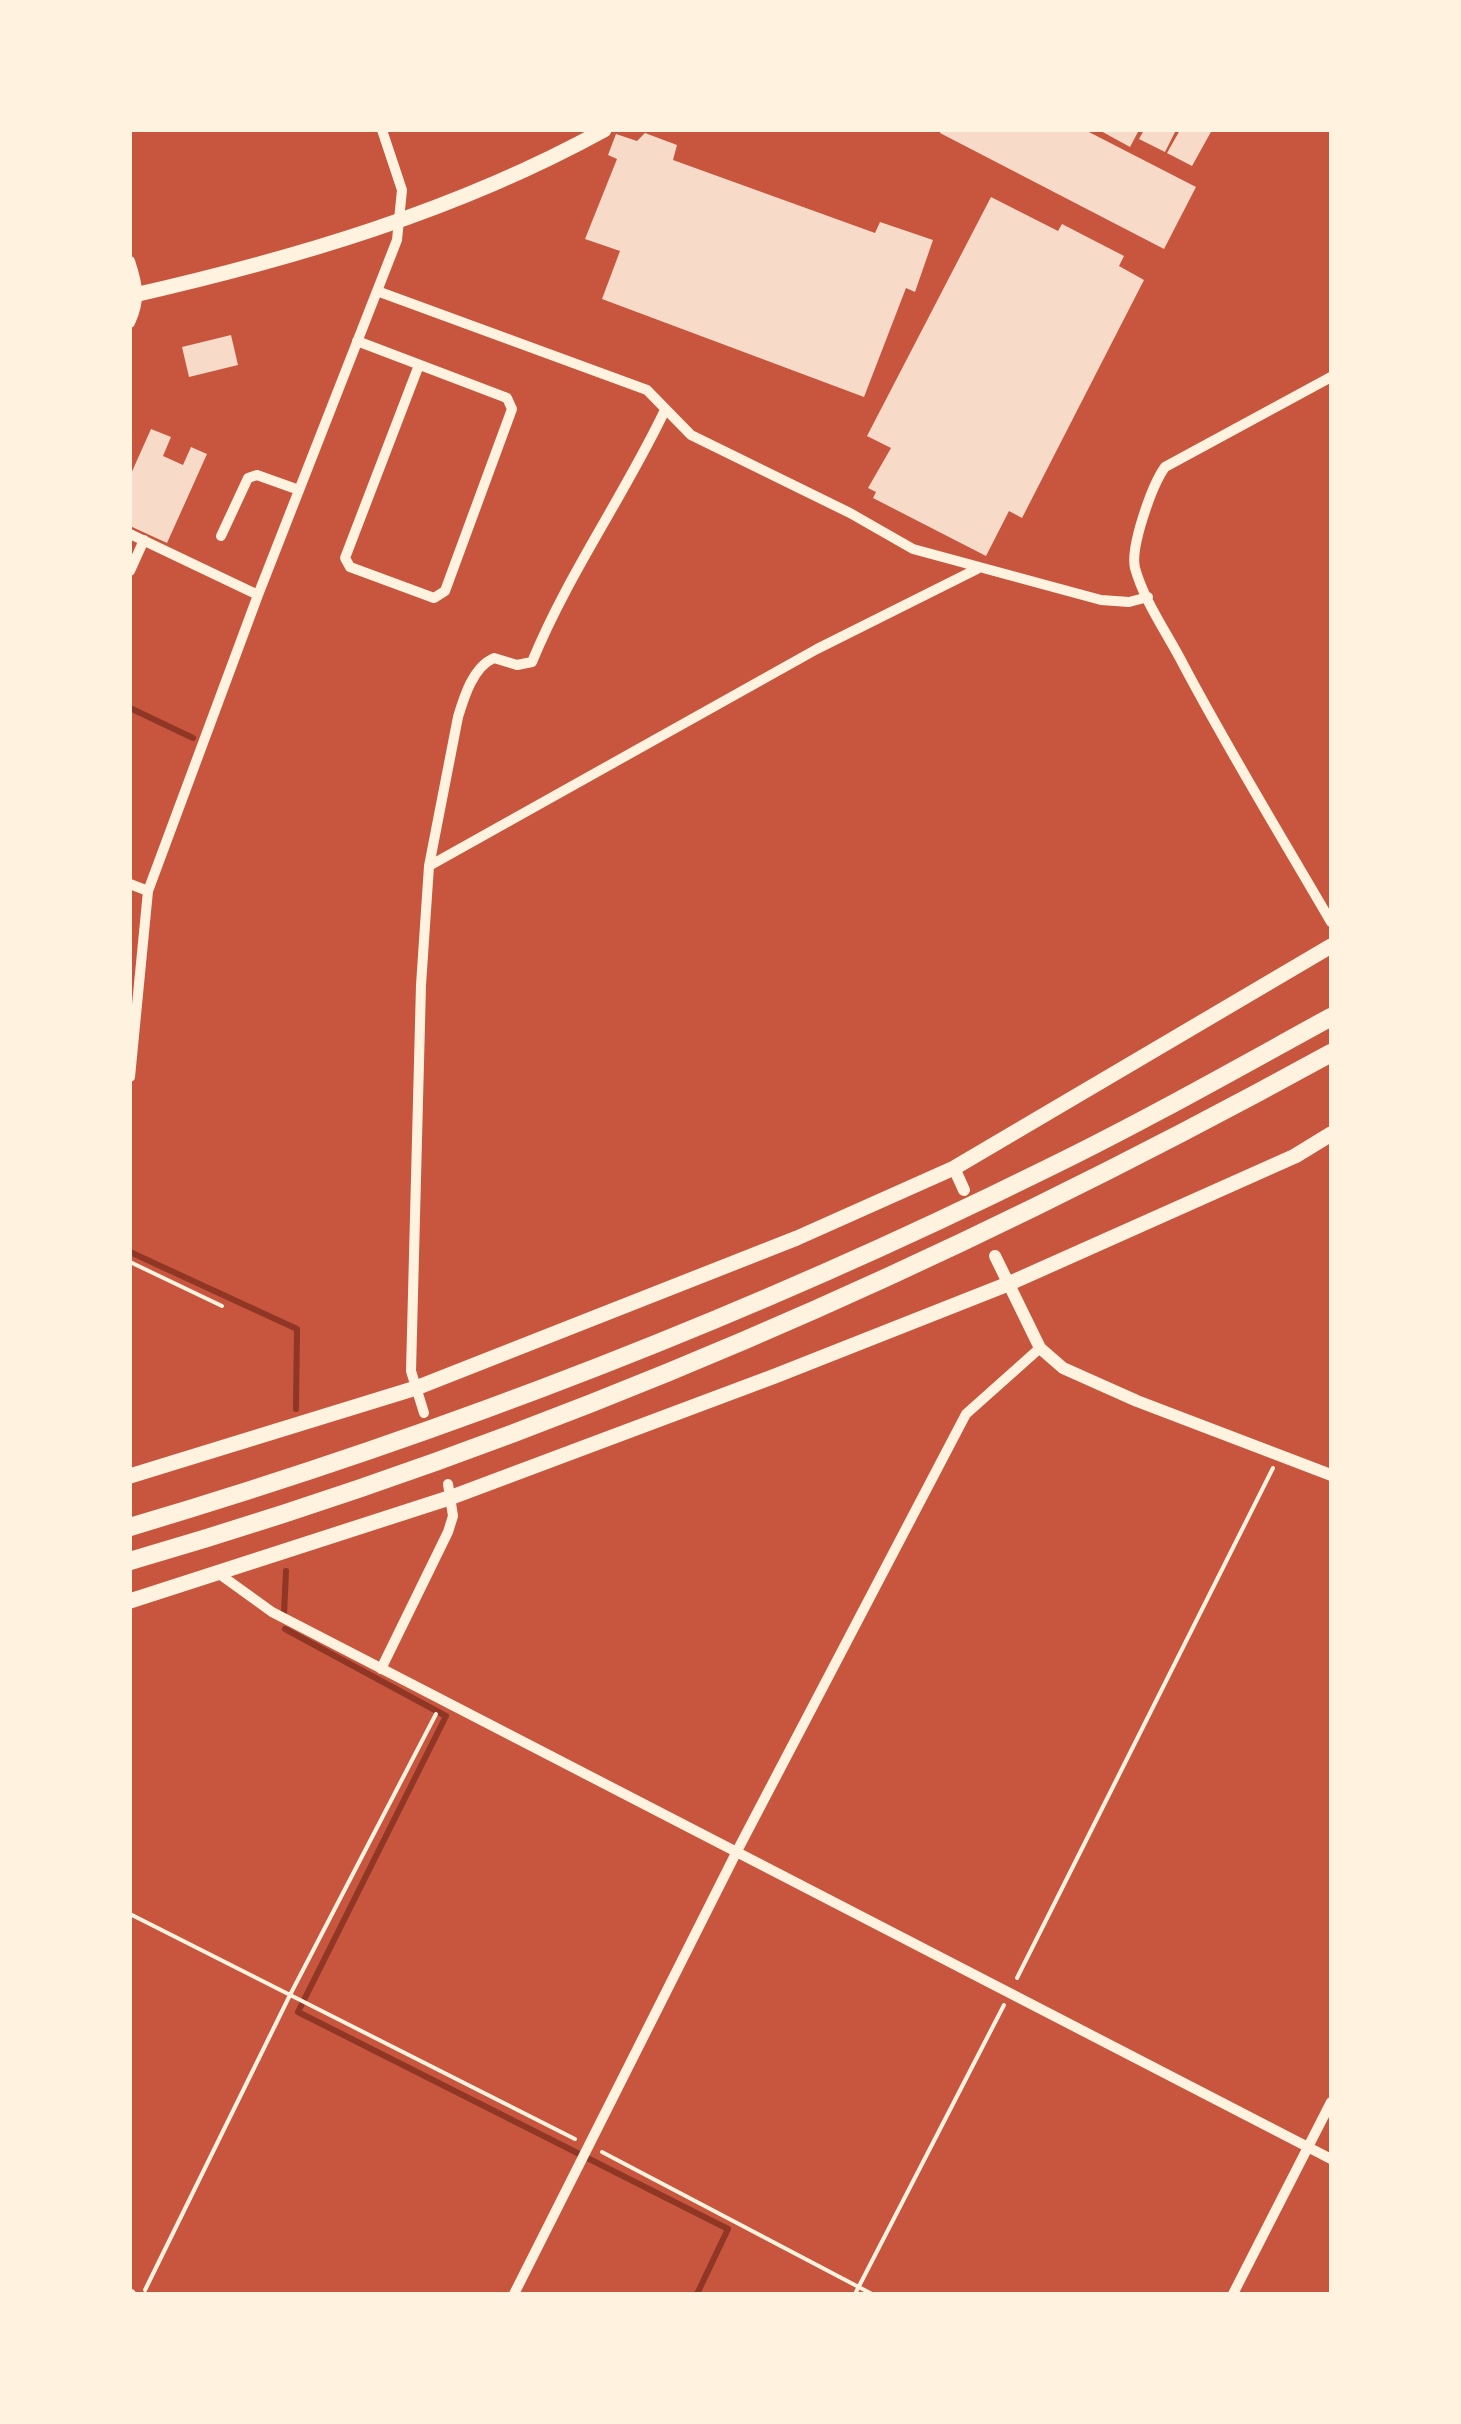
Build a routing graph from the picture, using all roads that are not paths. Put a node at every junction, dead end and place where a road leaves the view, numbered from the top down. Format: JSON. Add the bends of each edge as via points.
{"nodes":[{"id":1,"x":382,"y":130,"type":"edge"},
{"id":2,"x":604,"y":130,"type":"edge"},
{"id":3,"x":398,"y":220,"type":"junction"},
{"id":4,"x":130,"y":261,"type":"edge"},
{"id":5,"x":377,"y":291,"type":"junction"},
{"id":6,"x":135,"y":295,"type":"edge"},
{"id":7,"x":130,"y":323,"type":"edge"},
{"id":8,"x":357,"y":342,"type":"junction"},
{"id":9,"x":419,"y":365,"type":"junction"},
{"id":10,"x":1331,"y":376,"type":"edge"},
{"id":11,"x":665,"y":410,"type":"junction"},
{"id":12,"x":299,"y":490,"type":"junction"},
{"id":13,"x":130,"y":534,"type":"edge"},
{"id":14,"x":221,"y":536,"type":"dead end"},
{"id":15,"x":144,"y":540,"type":"junction"},
{"id":16,"x":978,"y":569,"type":"junction"},
{"id":17,"x":130,"y":571,"type":"edge"},
{"id":18,"x":258,"y":595,"type":"junction"},
{"id":19,"x":1148,"y":598,"type":"junction"},
{"id":20,"x":430,"y":866,"type":"junction"},
{"id":21,"x":130,"y":884,"type":"edge"},
{"id":22,"x":148,"y":891,"type":"junction"},
{"id":23,"x":1331,"y":922,"type":"edge"},
{"id":24,"x":1331,"y":946,"type":"edge"},
{"id":25,"x":1331,"y":1017,"type":"edge"},
{"id":26,"x":1331,"y":1053,"type":"edge"},
{"id":27,"x":130,"y":1077,"type":"edge"},
{"id":28,"x":1331,"y":1134,"type":"edge"},
{"id":29,"x":954,"y":1168,"type":"junction"},
{"id":30,"x":964,"y":1190,"type":"dead end"},
{"id":31,"x":995,"y":1256,"type":"dead end"},
{"id":32,"x":1008,"y":1284,"type":"junction"},
{"id":33,"x":1040,"y":1348,"type":"junction"},
{"id":34,"x":416,"y":1388,"type":"junction"},
{"id":35,"x":424,"y":1413,"type":"dead end"},
{"id":36,"x":1331,"y":1475,"type":"edge"},
{"id":37,"x":130,"y":1476,"type":"edge"},
{"id":38,"x":450,"y":1490,"type":"junction"},
{"id":39,"x":130,"y":1527,"type":"edge"},
{"id":40,"x":130,"y":1561,"type":"edge"},
{"id":41,"x":218,"y":1573,"type":"junction"},
{"id":42,"x":130,"y":1601,"type":"edge"},
{"id":43,"x":381,"y":1669,"type":"junction"},
{"id":44,"x":736,"y":1853,"type":"junction"},
{"id":45,"x":1331,"y":2102,"type":"edge"},
{"id":46,"x":1309,"y":2147,"type":"junction"},
{"id":47,"x":1331,"y":2159,"type":"edge"},
{"id":48,"x":514,"y":2294,"type":"edge"},
{"id":49,"x":1233,"y":2294,"type":"edge"}],
"edges":[{"from":1,"to":3,"type":"street","via":[[402,190]]},
{"from":2,"to":3,"type":"highway","via":[[453,202]]},
{"from":3,"to":5,"type":"street"},
{"from":3,"to":6,"type":"highway","via":[[230,274]]},
{"from":4,"to":6,"type":"street"},
{"from":5,"to":8,"type":"street"},
{"from":5,"to":11,"type":"street","via":[[647,390]]},
{"from":6,"to":7,"type":"street","via":[[139,304]]},
{"from":8,"to":9,"type":"street"},
{"from":8,"to":12,"type":"street"},
{"from":9,"to":9,"type":"street","via":[[507,398],[512,409],[445,591],[434,598],[350,566],[345,558]]},
{"from":10,"to":19,"type":"street","via":[[1165,467],[1136,544],[1134,565]]},
{"from":11,"to":16,"type":"street","via":[[691,435],[913,549]]},
{"from":11,"to":20,"type":"street","via":[[532,662],[484,662],[466,694]]},
{"from":12,"to":14,"type":"street","via":[[258,475],[248,478]]},
{"from":12,"to":18,"type":"street"},
{"from":13,"to":15,"type":"street"},
{"from":15,"to":17,"type":"street"},
{"from":15,"to":18,"type":"street"},
{"from":16,"to":19,"type":"street","via":[[1101,600]]},
{"from":16,"to":20,"type":"street","via":[[818,648]]},
{"from":18,"to":22,"type":"street"},
{"from":19,"to":23,"type":"street"},
{"from":20,"to":34,"type":"street","via":[[421,986],[411,1371]]},
{"from":21,"to":22,"type":"street"},
{"from":22,"to":27,"type":"street"},
{"from":24,"to":29,"type":"highway"},
{"from":25,"to":39,"type":"highway","via":[[1046,1170],[656,1344]]},
{"from":26,"to":40,"type":"highway","via":[[1064,1195],[688,1366],[464,1454]]},
{"from":28,"to":32,"type":"highway"},
{"from":29,"to":30,"type":"street"},
{"from":29,"to":34,"type":"highway","via":[[797,1238]]},
{"from":31,"to":32,"type":"street"},
{"from":32,"to":33,"type":"street"},
{"from":32,"to":38,"type":"highway"},
{"from":33,"to":36,"type":"street","via":[[1086,1380]]},
{"from":33,"to":44,"type":"street","via":[[966,1414]]},
{"from":34,"to":35,"type":"street"},
{"from":34,"to":37,"type":"highway"},
{"from":38,"to":41,"type":"highway"},
{"from":38,"to":43,"type":"street","via":[[454,1516],[448,1532]]},
{"from":41,"to":42,"type":"highway"},
{"from":41,"to":43,"type":"street","via":[[272,1612]]},
{"from":43,"to":44,"type":"street"},
{"from":44,"to":46,"type":"street"},
{"from":44,"to":48,"type":"street"},
{"from":45,"to":46,"type":"street"},
{"from":46,"to":47,"type":"street"},
{"from":46,"to":49,"type":"street"}]}
